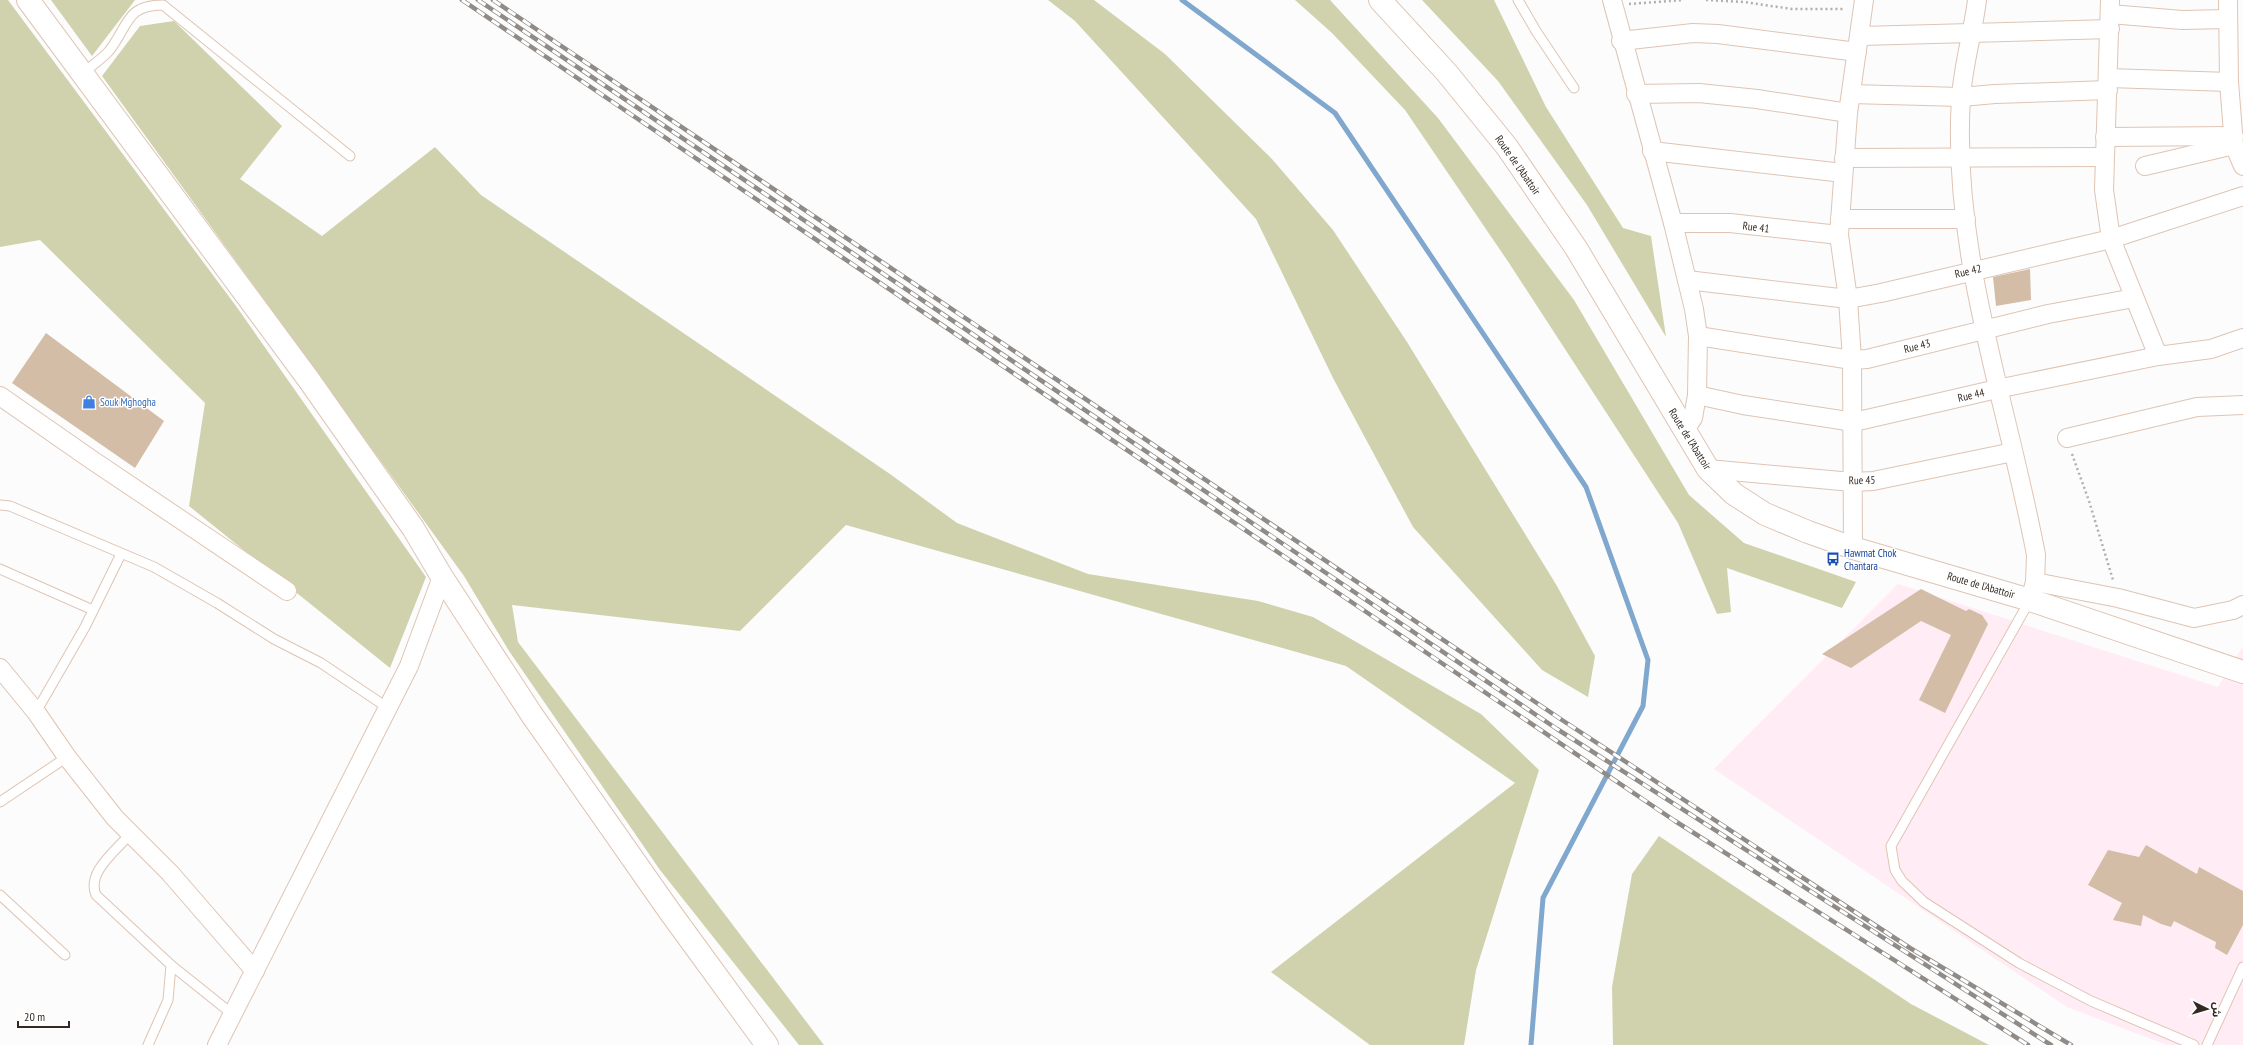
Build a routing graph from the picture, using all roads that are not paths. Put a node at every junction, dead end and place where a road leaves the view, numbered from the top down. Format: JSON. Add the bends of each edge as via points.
{"nodes":[{"id":1,"x":28,"y":0,"type":"edge"},
{"id":2,"x":1380,"y":0,"type":"edge"},
{"id":3,"x":1518,"y":0,"type":"edge"},
{"id":4,"x":1977,"y":0,"type":"edge"},
{"id":5,"x":2228,"y":0,"type":"edge"},
{"id":6,"x":1612,"y":3,"type":"edge"},
{"id":7,"x":1864,"y":5,"type":"edge"},
{"id":8,"x":2110,"y":14,"type":"edge"},
{"id":9,"x":2228,"y":19,"type":"junction"},
{"id":10,"x":1972,"y":33,"type":"junction"},
{"id":11,"x":1621,"y":41,"type":"junction"},
{"id":12,"x":1859,"y":44,"type":"junction"},
{"id":13,"x":2237,"y":52,"type":"edge"},
{"id":14,"x":83,"y":73,"type":"junction"},
{"id":15,"x":2229,"y":82,"type":"junction"},
{"id":16,"x":2109,"y":84,"type":"junction"},
{"id":17,"x":1574,"y":88,"type":"dead end"},
{"id":18,"x":1636,"y":94,"type":"junction"},
{"id":19,"x":1851,"y":94,"type":"junction"},
{"id":20,"x":1961,"y":97,"type":"junction"},
{"id":21,"x":1848,"y":113,"type":"junction"},
{"id":22,"x":2105,"y":137,"type":"junction"},
{"id":23,"x":2234,"y":141,"type":"junction"},
{"id":24,"x":1652,"y":151,"type":"junction"},
{"id":25,"x":350,"y":156,"type":"dead end"},
{"id":26,"x":2104,"y":157,"type":"junction"},
{"id":27,"x":1961,"y":158,"type":"junction"},
{"id":28,"x":1844,"y":165,"type":"junction"},
{"id":29,"x":2145,"y":166,"type":"dead end"},
{"id":30,"x":2243,"y":166,"type":"edge"},
{"id":31,"x":2243,"y":196,"type":"edge"},
{"id":32,"x":1966,"y":219,"type":"junction"},
{"id":33,"x":1673,"y":223,"type":"junction"},
{"id":34,"x":1840,"y":227,"type":"junction"},
{"id":35,"x":2111,"y":239,"type":"junction"},
{"id":36,"x":1973,"y":270,"type":"junction"},
{"id":37,"x":1687,"y":280,"type":"junction"},
{"id":38,"x":2134,"y":298,"type":"junction"},
{"id":39,"x":1848,"y":299,"type":"junction"},
{"id":40,"x":1985,"y":330,"type":"junction"},
{"id":41,"x":1698,"y":336,"type":"junction"},
{"id":42,"x":2243,"y":338,"type":"edge"},
{"id":43,"x":2158,"y":356,"type":"junction"},
{"id":44,"x":1852,"y":360,"type":"junction"},
{"id":45,"x":1997,"y":389,"type":"junction"},
{"id":46,"x":1697,"y":395,"type":"junction"},
{"id":47,"x":0,"y":396,"type":"edge"},
{"id":48,"x":2243,"y":405,"type":"edge"},
{"id":49,"x":1854,"y":422,"type":"junction"},
{"id":50,"x":1684,"y":431,"type":"junction"},
{"id":51,"x":2067,"y":438,"type":"road end"},
{"id":52,"x":2013,"y":452,"type":"junction"},
{"id":53,"x":1708,"y":469,"type":"junction"},
{"id":54,"x":1852,"y":482,"type":"junction"},
{"id":55,"x":0,"y":505,"type":"edge"},
{"id":56,"x":1853,"y":548,"type":"junction"},
{"id":57,"x":121,"y":554,"type":"junction"},
{"id":58,"x":0,"y":569,"type":"edge"},
{"id":59,"x":442,"y":577,"type":"junction"},
{"id":60,"x":287,"y":591,"type":"dead end"},
{"id":61,"x":2033,"y":591,"type":"junction"},
{"id":62,"x":2243,"y":605,"type":"edge"},
{"id":63,"x":93,"y":610,"type":"junction"},
{"id":64,"x":0,"y":668,"type":"edge"},
{"id":65,"x":2243,"y":672,"type":"edge"},
{"id":66,"x":388,"y":708,"type":"junction"},
{"id":67,"x":36,"y":712,"type":"junction"},
{"id":68,"x":67,"y":757,"type":"junction"},
{"id":69,"x":0,"y":802,"type":"edge"},
{"id":70,"x":131,"y":833,"type":"junction"},
{"id":71,"x":0,"y":895,"type":"edge"},
{"id":72,"x":65,"y":956,"type":"dead end"},
{"id":73,"x":171,"y":965,"type":"junction"},
{"id":74,"x":2243,"y":967,"type":"edge"},
{"id":75,"x":255,"y":971,"type":"junction"},
{"id":76,"x":231,"y":1013,"type":"junction"},
{"id":77,"x":148,"y":1045,"type":"edge"},
{"id":78,"x":216,"y":1045,"type":"edge"},
{"id":79,"x":767,"y":1045,"type":"edge"},
{"id":80,"x":2194,"y":1045,"type":"edge"},
{"id":81,"x":2207,"y":1045,"type":"edge"}],
"edges":[{"from":1,"to":14,"type":"main road"},
{"from":2,"to":50,"type":"main road","name":"Route de l’Abattoir","via":[[1447,73],[1507,147],[1576,248]]},
{"from":3,"to":17,"type":"lane"},
{"from":4,"to":10,"type":"street"},
{"from":5,"to":9,"type":"street"},
{"from":6,"to":11,"type":"street"},
{"from":7,"to":12,"type":"street"},
{"from":8,"to":9,"type":"street","via":[[2182,20]]},
{"from":8,"to":10,"type":"street"},
{"from":8,"to":16,"type":"street"},
{"from":9,"to":13,"type":"street"},
{"from":10,"to":12,"type":"street"},
{"from":10,"to":20,"type":"street"},
{"from":11,"to":12,"type":"street","via":[[1693,33]]},
{"from":11,"to":18,"type":"street"},
{"from":12,"to":19,"type":"street"},
{"from":13,"to":15,"type":"street"},
{"from":14,"to":25,"type":"lane","via":[[108,51],[132,14],[147,5],[164,5]]},
{"from":14,"to":59,"type":"main road","via":[[309,380],[413,528]]},
{"from":15,"to":16,"type":"street"},
{"from":15,"to":23,"type":"street"},
{"from":16,"to":20,"type":"street"},
{"from":16,"to":22,"type":"street"},
{"from":18,"to":21,"type":"street","via":[[1699,93],[1757,98]]},
{"from":18,"to":24,"type":"street"},
{"from":19,"to":20,"type":"street"},
{"from":19,"to":21,"type":"street"},
{"from":20,"to":27,"type":"street"},
{"from":21,"to":28,"type":"street"},
{"from":22,"to":23,"type":"street"},
{"from":22,"to":26,"type":"street"},
{"from":23,"to":29,"type":"street"},
{"from":23,"to":30,"type":"street"},
{"from":24,"to":28,"type":"street"},
{"from":24,"to":33,"type":"street"},
{"from":26,"to":27,"type":"street"},
{"from":26,"to":35,"type":"street","via":[[2104,190]]},
{"from":27,"to":28,"type":"street"},
{"from":27,"to":32,"type":"street"},
{"from":28,"to":34,"type":"street"},
{"from":31,"to":35,"type":"street","name":"Rue 42"},
{"from":32,"to":34,"type":"street","name":"Rue 41"},
{"from":32,"to":36,"type":"street"},
{"from":33,"to":34,"type":"street","name":"Rue 41"},
{"from":33,"to":37,"type":"street"},
{"from":34,"to":39,"type":"street"},
{"from":35,"to":36,"type":"street","name":"Rue 42"},
{"from":35,"to":38,"type":"street"},
{"from":36,"to":39,"type":"street","name":"Rue 42"},
{"from":36,"to":40,"type":"street"},
{"from":37,"to":39,"type":"street","name":"Rue 42"},
{"from":37,"to":41,"type":"street"},
{"from":38,"to":40,"type":"street","name":"Rue 43","via":[[2048,314]]},
{"from":38,"to":43,"type":"street"},
{"from":39,"to":44,"type":"street"},
{"from":40,"to":44,"type":"street","name":"Rue 43","via":[[1867,359]]},
{"from":40,"to":45,"type":"street"},
{"from":41,"to":44,"type":"street","name":"Rue 43"},
{"from":41,"to":46,"type":"street"},
{"from":42,"to":43,"type":"street","name":"Rue 44","via":[[2211,350]]},
{"from":43,"to":45,"type":"street","name":"Rue 44"},
{"from":44,"to":49,"type":"street"},
{"from":45,"to":49,"type":"street","name":"Rue 44"},
{"from":45,"to":52,"type":"street"},
{"from":46,"to":49,"type":"street","name":"Rue 44","via":[[1743,405]]},
{"from":46,"to":50,"type":"street","via":[[1693,418]]},
{"from":47,"to":60,"type":"street"},
{"from":48,"to":51,"type":"street","via":[[2197,407]]},
{"from":49,"to":54,"type":"street"},
{"from":50,"to":53,"type":"main road","name":"Route de l’Abattoir"},
{"from":52,"to":54,"type":"street","name":"Rue 45","via":[[1904,476]]},
{"from":52,"to":61,"type":"street","via":[[2036,555]]},
{"from":53,"to":54,"type":"street","name":"Rue 45"},
{"from":53,"to":56,"type":"main road","name":"Route de l’Abattoir","via":[[1734,494],[1765,514]]},
{"from":54,"to":56,"type":"street"},
{"from":55,"to":57,"type":"lane","via":[[10,506]]},
{"from":56,"to":61,"type":"main road","name":"Route de l’Abattoir"},
{"from":57,"to":63,"type":"lane"},
{"from":57,"to":66,"type":"lane","via":[[154,567],[217,603],[274,639],[320,663]]},
{"from":58,"to":63,"type":"lane"},
{"from":59,"to":66,"type":"street","via":[[409,666]]},
{"from":59,"to":79,"type":"main road","via":[[532,715]]},
{"from":61,"to":62,"type":"street","via":[[2118,598],[2194,618],[2233,610]]},
{"from":61,"to":65,"type":"main road","name":"Route de l’Abattoir"},
{"from":61,"to":80,"type":"lane","via":[[1891,846],[1895,870],[1902,881],[1924,902],[2019,963],[2091,1001]]},
{"from":63,"to":67,"type":"lane"},
{"from":64,"to":67,"type":"street"},
{"from":66,"to":75,"type":"street"},
{"from":67,"to":68,"type":"street"},
{"from":68,"to":69,"type":"lane"},
{"from":68,"to":70,"type":"street","via":[[115,818]]},
{"from":70,"to":73,"type":"lane","via":[[97,872],[93,888],[96,896]]},
{"from":70,"to":75,"type":"street","via":[[170,873]]},
{"from":71,"to":72,"type":"lane"},
{"from":73,"to":76,"type":"lane"},
{"from":73,"to":77,"type":"lane","via":[[168,1000]]},
{"from":74,"to":81,"type":"lane"},
{"from":75,"to":76,"type":"street"},
{"from":76,"to":78,"type":"street"}]}
